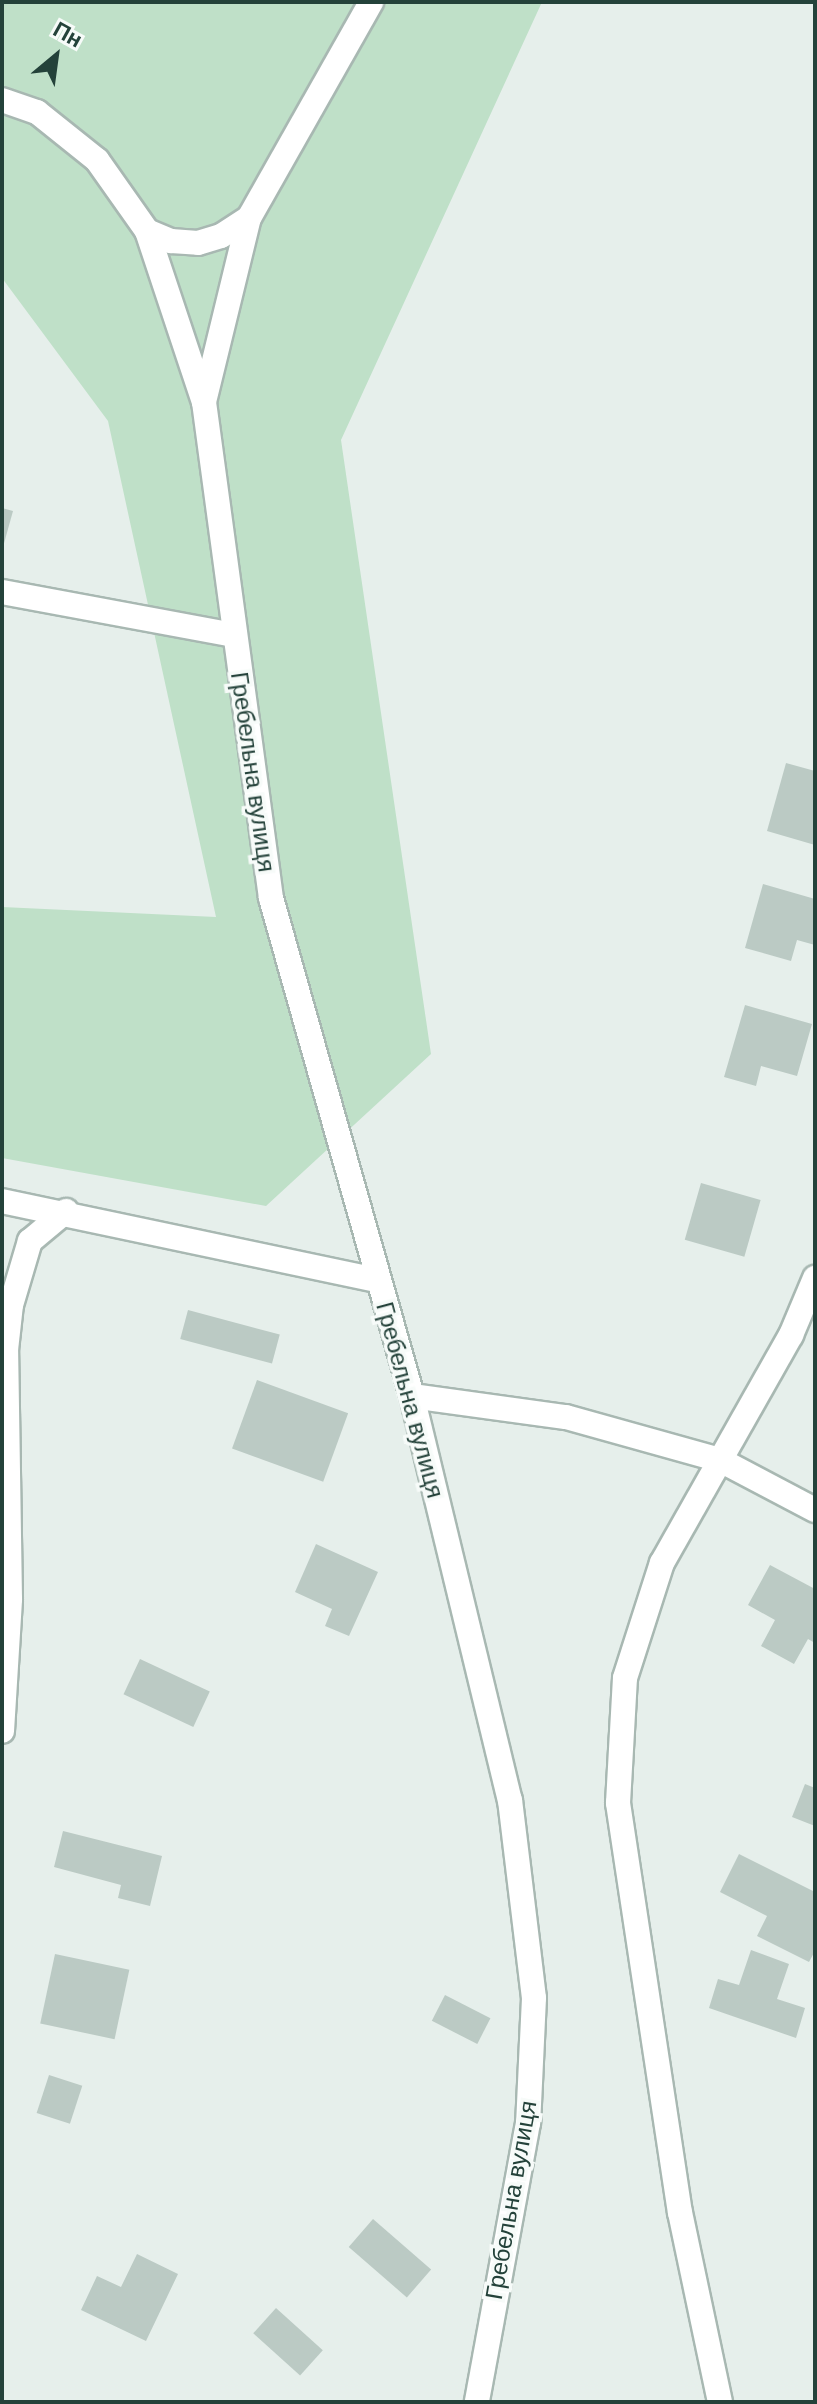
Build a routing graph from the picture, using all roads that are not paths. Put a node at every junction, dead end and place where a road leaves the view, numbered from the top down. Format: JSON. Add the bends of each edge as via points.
{"nodes":[{"id":1,"x":371,"y":2,"type":"edge"},
{"id":2,"x":2,"y":100,"type":"edge"},
{"id":3,"x":249,"y":218,"type":"junction"},
{"id":4,"x":147,"y":231,"type":"junction"},
{"id":5,"x":204,"y":402,"type":"junction"},
{"id":6,"x":2,"y":592,"type":"edge"},
{"id":7,"x":234,"y":635,"type":"junction"},
{"id":8,"x":2,"y":1201,"type":"edge"},
{"id":9,"x":66,"y":1211,"type":"junction"},
{"id":10,"x":815,"y":1278,"type":"edge"},
{"id":11,"x":378,"y":1280,"type":"junction"},
{"id":12,"x":412,"y":1396,"type":"junction"},
{"id":13,"x":720,"y":1460,"type":"junction"},
{"id":14,"x":815,"y":1510,"type":"edge"},
{"id":15,"x":2,"y":1731,"type":"edge"},
{"id":16,"x":477,"y":2402,"type":"edge"},
{"id":17,"x":720,"y":2402,"type":"edge"}],
"edges":[{"from":1,"to":3,"type":"street"},
{"from":2,"to":4,"type":"street","via":[[37,112],[97,160]]},
{"from":3,"to":4,"type":"street","via":[[198,243],[171,241]]},
{"from":3,"to":5,"type":"street"},
{"from":4,"to":5,"type":"street"},
{"from":5,"to":7,"type":"street","name":"Гребельна вулиця"},
{"from":6,"to":7,"type":"street"},
{"from":7,"to":11,"type":"street","name":"Гребельна вулиця","via":[[271,898]]},
{"from":8,"to":9,"type":"street"},
{"from":9,"to":11,"type":"street"},
{"from":9,"to":15,"type":"street","via":[[30,1241],[11,1305],[6,1350],[10,1599]]},
{"from":10,"to":13,"type":"street","via":[[791,1335]]},
{"from":11,"to":12,"type":"street","name":"Гребельна вулиця"},
{"from":12,"to":13,"type":"street","via":[[566,1417]]},
{"from":12,"to":16,"type":"street","name":"Гребельна вулиця","via":[[510,1800],[534,1998],[528,2123]]},
{"from":13,"to":14,"type":"street"},
{"from":13,"to":17,"type":"street","via":[[662,1563],[625,1678],[618,1803],[680,2213]]}]}
